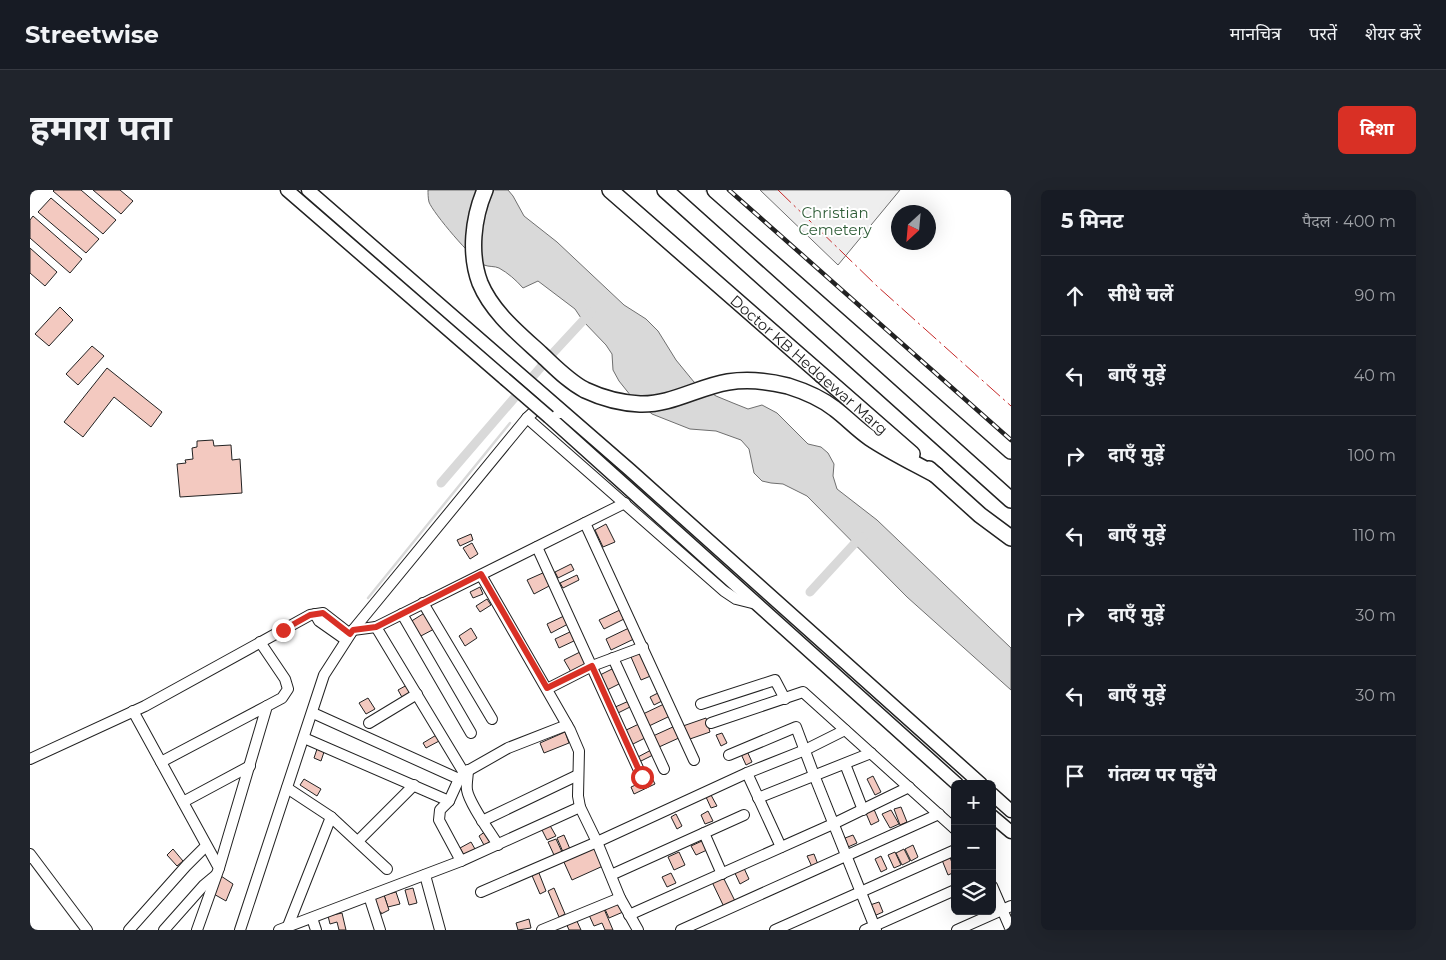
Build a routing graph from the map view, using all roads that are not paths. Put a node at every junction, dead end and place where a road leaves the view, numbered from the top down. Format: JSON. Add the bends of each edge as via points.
{"nodes":[{"id":1,"x":287,"y":190,"type":"edge"},
{"id":2,"x":308,"y":190,"type":"edge"},
{"id":3,"x":485,"y":190,"type":"edge"},
{"id":4,"x":610,"y":190,"type":"edge"},
{"id":5,"x":665,"y":190,"type":"edge"},
{"id":6,"x":715,"y":190,"type":"edge"},
{"id":7,"x":566,"y":414,"type":"junction"},
{"id":8,"x":527,"y":418,"type":"junction"},
{"id":9,"x":1011,"y":451,"type":"edge"},
{"id":10,"x":936,"y":475,"type":"junction"},
{"id":11,"x":1009,"y":497,"type":"edge"},
{"id":12,"x":625,"y":503,"type":"junction"},
{"id":13,"x":980,"y":514,"type":"junction"},
{"id":14,"x":585,"y":523,"type":"junction"},
{"id":15,"x":1011,"y":538,"type":"edge"},
{"id":16,"x":537,"y":547,"type":"junction"},
{"id":17,"x":1011,"y":547,"type":"edge"},
{"id":18,"x":481,"y":574,"type":"junction"},
{"id":19,"x":423,"y":604,"type":"junction"},
{"id":20,"x":759,"y":605,"type":"junction"},
{"id":21,"x":402,"y":614,"type":"junction"},
{"id":22,"x":376,"y":627,"type":"junction"},
{"id":23,"x":347,"y":634,"type":"junction"},
{"id":24,"x":260,"y":642,"type":"junction"},
{"id":25,"x":643,"y":647,"type":"junction"},
{"id":26,"x":614,"y":658,"type":"junction"},
{"id":27,"x":592,"y":666,"type":"junction"},
{"id":28,"x":547,"y":688,"type":"junction"},
{"id":29,"x":417,"y":694,"type":"junction"},
{"id":30,"x":785,"y":699,"type":"junction"},
{"id":31,"x":701,"y":704,"type":"dead end"},
{"id":32,"x":267,"y":706,"type":"junction"},
{"id":33,"x":133,"y":711,"type":"junction"},
{"id":34,"x":313,"y":713,"type":"junction"},
{"id":35,"x":492,"y":719,"type":"dead end"},
{"id":36,"x":369,"y":723,"type":"dead end"},
{"id":37,"x":711,"y":723,"type":"dead end"},
{"id":38,"x":567,"y":725,"type":"junction"},
{"id":39,"x":845,"y":730,"type":"junction"},
{"id":40,"x":471,"y":733,"type":"dead end"},
{"id":41,"x":304,"y":738,"type":"junction"},
{"id":42,"x":805,"y":750,"type":"junction"},
{"id":43,"x":871,"y":753,"type":"junction"},
{"id":44,"x":729,"y":756,"type":"dead end"},
{"id":45,"x":30,"y":759,"type":"edge"},
{"id":46,"x":694,"y":760,"type":"dead end"},
{"id":47,"x":161,"y":762,"type":"junction"},
{"id":48,"x":845,"y":764,"type":"junction"},
{"id":49,"x":250,"y":766,"type":"junction"},
{"id":50,"x":664,"y":769,"type":"dead end"},
{"id":51,"x":747,"y":773,"type":"junction"},
{"id":52,"x":464,"y":774,"type":"junction"},
{"id":53,"x":578,"y":775,"type":"junction"},
{"id":54,"x":814,"y":775,"type":"junction"},
{"id":55,"x":642,"y":777,"type":"dead end"},
{"id":56,"x":953,"y":780,"type":"edge"},
{"id":57,"x":977,"y":780,"type":"edge"},
{"id":58,"x":414,"y":785,"type":"junction"},
{"id":59,"x":909,"y":787,"type":"junction"},
{"id":60,"x":287,"y":788,"type":"junction"},
{"id":61,"x":758,"y":798,"type":"junction"},
{"id":62,"x":996,"y":798,"type":"edge"},
{"id":63,"x":448,"y":801,"type":"junction"},
{"id":64,"x":182,"y":802,"type":"junction"},
{"id":65,"x":580,"y":807,"type":"junction"},
{"id":66,"x":863,"y":810,"type":"junction"},
{"id":67,"x":1011,"y":811,"type":"edge"},
{"id":68,"x":939,"y":814,"type":"junction"},
{"id":69,"x":744,"y":815,"type":"dead end"},
{"id":70,"x":332,"y":818,"type":"junction"},
{"id":71,"x":996,"y":819,"type":"edge"},
{"id":72,"x":482,"y":821,"type":"junction"},
{"id":73,"x":833,"y":824,"type":"junction"},
{"id":74,"x":951,"y":825,"type":"edge"},
{"id":75,"x":1011,"y":832,"type":"edge"},
{"id":76,"x":704,"y":833,"type":"junction"},
{"id":77,"x":358,"y":841,"type":"junction"},
{"id":78,"x":597,"y":842,"type":"junction"},
{"id":79,"x":498,"y":844,"type":"junction"},
{"id":80,"x":206,"y":846,"type":"junction"},
{"id":81,"x":781,"y":848,"type":"junction"},
{"id":82,"x":951,"y":852,"type":"edge"},
{"id":83,"x":30,"y":854,"type":"edge"},
{"id":84,"x":846,"y":856,"type":"junction"},
{"id":85,"x":461,"y":861,"type":"junction"},
{"id":86,"x":387,"y":869,"type":"dead end"},
{"id":87,"x":217,"y":871,"type":"junction"},
{"id":88,"x":722,"y":874,"type":"junction"},
{"id":89,"x":425,"y":875,"type":"junction"},
{"id":90,"x":611,"y":875,"type":"junction"},
{"id":91,"x":481,"y":892,"type":"dead end"},
{"id":92,"x":860,"y":892,"type":"junction"},
{"id":93,"x":951,"y":892,"type":"edge"},
{"id":94,"x":996,"y":892,"type":"edge"},
{"id":95,"x":370,"y":896,"type":"junction"},
{"id":96,"x":620,"y":898,"type":"junction"},
{"id":97,"x":1007,"y":908,"type":"edge"},
{"id":98,"x":630,"y":916,"type":"junction"},
{"id":99,"x":312,"y":918,"type":"junction"},
{"id":100,"x":284,"y":929,"type":"edge"},
{"id":101,"x":872,"y":929,"type":"edge"},
{"id":102,"x":87,"y":930,"type":"edge"},
{"id":103,"x":129,"y":930,"type":"edge"},
{"id":104,"x":164,"y":930,"type":"edge"},
{"id":105,"x":197,"y":930,"type":"edge"},
{"id":106,"x":240,"y":930,"type":"edge"},
{"id":107,"x":316,"y":930,"type":"edge"},
{"id":108,"x":380,"y":930,"type":"edge"},
{"id":109,"x":440,"y":930,"type":"edge"},
{"id":110,"x":542,"y":930,"type":"edge"},
{"id":111,"x":638,"y":930,"type":"edge"},
{"id":112,"x":681,"y":930,"type":"edge"},
{"id":113,"x":775,"y":930,"type":"edge"},
{"id":114,"x":957,"y":930,"type":"edge"},
{"id":115,"x":1011,"y":930,"type":"edge"}],
"edges":[{"from":1,"to":20,"type":"main road","bridge":true,"via":[[549,417]]},
{"from":2,"to":7,"type":"main road"},
{"from":3,"to":10,"type":"highway","via":[[478,207],[474,234],[480,283],[511,327],[573,382],[614,400],[641,404],[666,401],[727,382],[754,380],[772,383],[822,400],[871,438]]},
{"from":4,"to":10,"type":"highway","name":"Doctor KB Hedgewar Marg"},
{"from":5,"to":11,"type":"highway"},
{"from":6,"to":9,"type":"highway"},
{"from":7,"to":8,"type":"street","via":[[543,405]]},
{"from":7,"to":57,"type":"main road"},
{"from":8,"to":12,"type":"street"},
{"from":8,"to":23,"type":"street"},
{"from":10,"to":13,"type":"highway","name":"Doctor KB Hedgewar Marg"},
{"from":12,"to":14,"type":"street"},
{"from":12,"to":20,"type":"street","via":[[724,591],[736,599]]},
{"from":13,"to":15,"type":"highway","name":"Doctor KB Hedgewar Marg"},
{"from":13,"to":17,"type":"street"},
{"from":14,"to":16,"type":"street"},
{"from":14,"to":25,"type":"street"},
{"from":16,"to":18,"type":"street"},
{"from":16,"to":27,"type":"street"},
{"from":18,"to":19,"type":"street"},
{"from":18,"to":28,"type":"street"},
{"from":19,"to":21,"type":"street"},
{"from":19,"to":35,"type":"street"},
{"from":20,"to":56,"type":"main road"},
{"from":21,"to":22,"type":"street"},
{"from":21,"to":40,"type":"street"},
{"from":22,"to":23,"type":"street"},
{"from":22,"to":29,"type":"street"},
{"from":23,"to":24,"type":"street","via":[[319,616],[310,615]]},
{"from":23,"to":34,"type":"street","via":[[324,675]]},
{"from":24,"to":32,"type":"street","via":[[288,688],[282,698]]},
{"from":24,"to":33,"type":"street"},
{"from":25,"to":26,"type":"street"},
{"from":25,"to":46,"type":"street"},
{"from":26,"to":27,"type":"street"},
{"from":26,"to":50,"type":"street"},
{"from":27,"to":28,"type":"street"},
{"from":27,"to":55,"type":"street"},
{"from":28,"to":38,"type":"street"},
{"from":29,"to":36,"type":"street"},
{"from":29,"to":52,"type":"street"},
{"from":30,"to":31,"type":"street","via":[[775,680]]},
{"from":30,"to":37,"type":"street"},
{"from":30,"to":39,"type":"street","via":[[803,692]]},
{"from":32,"to":47,"type":"street"},
{"from":32,"to":49,"type":"street"},
{"from":33,"to":45,"type":"street"},
{"from":33,"to":47,"type":"street"},
{"from":34,"to":41,"type":"street"},
{"from":34,"to":52,"type":"street"},
{"from":38,"to":52,"type":"street","via":[[508,748]]},
{"from":38,"to":53,"type":"street","via":[[579,751]]},
{"from":39,"to":42,"type":"street"},
{"from":39,"to":43,"type":"street"},
{"from":41,"to":58,"type":"street"},
{"from":41,"to":60,"type":"street"},
{"from":42,"to":44,"type":"street","via":[[796,727]]},
{"from":42,"to":51,"type":"street"},
{"from":42,"to":54,"type":"street"},
{"from":43,"to":48,"type":"street"},
{"from":43,"to":59,"type":"street"},
{"from":47,"to":64,"type":"street"},
{"from":48,"to":54,"type":"street"},
{"from":48,"to":66,"type":"street"},
{"from":49,"to":64,"type":"street"},
{"from":49,"to":87,"type":"street"},
{"from":51,"to":61,"type":"street"},
{"from":51,"to":78,"type":"street"},
{"from":52,"to":63,"type":"street"},
{"from":52,"to":72,"type":"street","via":[[468,794]]},
{"from":53,"to":65,"type":"street"},
{"from":53,"to":72,"type":"street"},
{"from":54,"to":61,"type":"street"},
{"from":54,"to":73,"type":"street"},
{"from":58,"to":63,"type":"street"},
{"from":58,"to":77,"type":"street"},
{"from":59,"to":66,"type":"street"},
{"from":59,"to":68,"type":"street"},
{"from":60,"to":70,"type":"street"},
{"from":60,"to":106,"type":"street"},
{"from":61,"to":81,"type":"street"},
{"from":62,"to":67,"type":"main road"},
{"from":63,"to":85,"type":"street","via":[[440,810],[439,820]]},
{"from":64,"to":80,"type":"street"},
{"from":65,"to":78,"type":"street"},
{"from":65,"to":79,"type":"street"},
{"from":66,"to":73,"type":"street"},
{"from":68,"to":74,"type":"street"},
{"from":68,"to":84,"type":"street"},
{"from":69,"to":76,"type":"street"},
{"from":70,"to":77,"type":"street"},
{"from":70,"to":100,"type":"street"},
{"from":71,"to":75,"type":"main road"},
{"from":72,"to":79,"type":"street"},
{"from":73,"to":81,"type":"street"},
{"from":73,"to":84,"type":"street"},
{"from":76,"to":88,"type":"street"},
{"from":76,"to":90,"type":"street"},
{"from":77,"to":86,"type":"street"},
{"from":78,"to":90,"type":"street"},
{"from":78,"to":91,"type":"street"},
{"from":79,"to":85,"type":"street"},
{"from":80,"to":87,"type":"street"},
{"from":80,"to":103,"type":"street"},
{"from":81,"to":88,"type":"street"},
{"from":82,"to":92,"type":"street"},
{"from":83,"to":102,"type":"street"},
{"from":84,"to":92,"type":"street"},
{"from":84,"to":112,"type":"street"},
{"from":85,"to":89,"type":"street"},
{"from":87,"to":104,"type":"street"},
{"from":87,"to":105,"type":"street"},
{"from":88,"to":98,"type":"street"},
{"from":89,"to":95,"type":"street"},
{"from":89,"to":109,"type":"street"},
{"from":90,"to":96,"type":"street"},
{"from":92,"to":101,"type":"street"},
{"from":92,"to":113,"type":"street"},
{"from":93,"to":101,"type":"street"},
{"from":94,"to":97,"type":"street"},
{"from":95,"to":99,"type":"street"},
{"from":95,"to":108,"type":"street"},
{"from":96,"to":98,"type":"street"},
{"from":96,"to":110,"type":"street"},
{"from":97,"to":114,"type":"street"},
{"from":97,"to":115,"type":"street"},
{"from":98,"to":111,"type":"street"},
{"from":99,"to":100,"type":"street"},
{"from":99,"to":107,"type":"street"}]}
